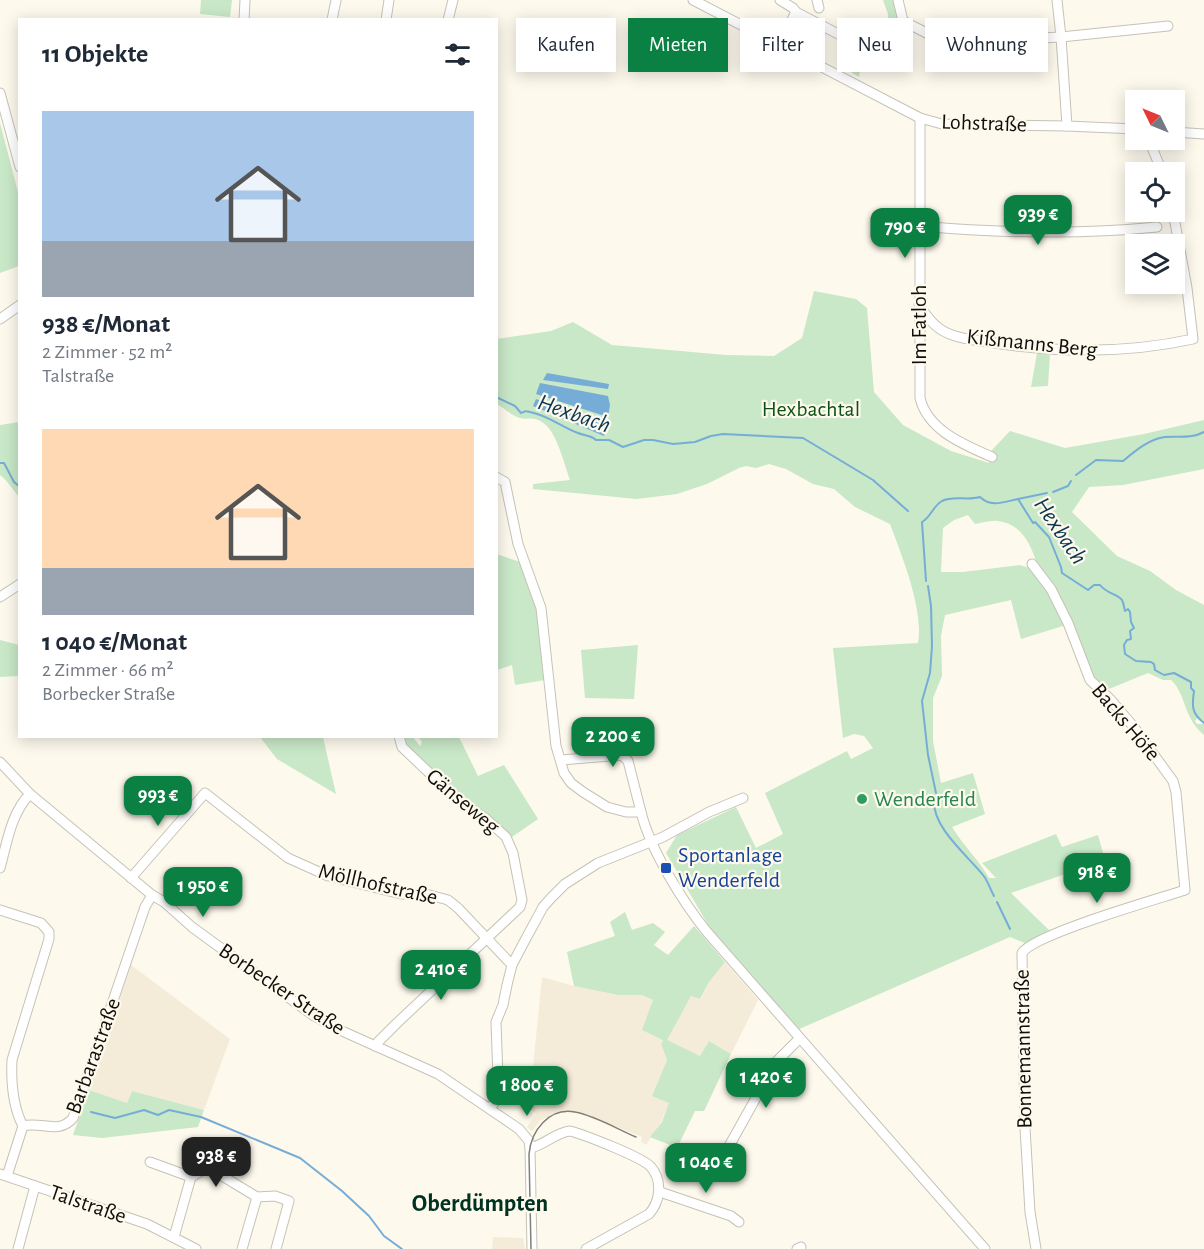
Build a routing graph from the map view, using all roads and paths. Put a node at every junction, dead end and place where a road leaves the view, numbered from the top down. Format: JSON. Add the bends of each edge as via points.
{"nodes":[{"id":1,"x":246,"y":0,"type":"edge"},
{"id":2,"x":336,"y":0,"type":"edge"},
{"id":3,"x":389,"y":0,"type":"edge"},
{"id":4,"x":453,"y":0,"type":"edge"},
{"id":5,"x":693,"y":0,"type":"edge"},
{"id":6,"x":780,"y":0,"type":"edge"},
{"id":7,"x":898,"y":0,"type":"edge"},
{"id":8,"x":1057,"y":0,"type":"edge"},
{"id":9,"x":796,"y":12,"type":"junction"},
{"id":10,"x":244,"y":18,"type":"edge"},
{"id":11,"x":332,"y":18,"type":"edge"},
{"id":12,"x":386,"y":18,"type":"edge"},
{"id":13,"x":448,"y":18,"type":"edge"},
{"id":14,"x":793,"y":18,"type":"edge"},
{"id":15,"x":740,"y":25,"type":"edge"},
{"id":16,"x":1168,"y":26,"type":"dead end"},
{"id":17,"x":837,"y":33,"type":"edge"},
{"id":18,"x":1062,"y":37,"type":"junction"},
{"id":19,"x":825,"y":69,"type":"edge"},
{"id":20,"x":0,"y":93,"type":"edge"},
{"id":21,"x":920,"y":118,"type":"junction"},
{"id":22,"x":1066,"y":126,"type":"junction"},
{"id":23,"x":1125,"y":129,"type":"edge"},
{"id":24,"x":1185,"y":133,"type":"edge"},
{"id":25,"x":1204,"y":134,"type":"edge"},
{"id":26,"x":18,"y":160,"type":"edge"},
{"id":27,"x":1175,"y":222,"type":"edge"},
{"id":28,"x":919,"y":226,"type":"junction"},
{"id":29,"x":1157,"y":227,"type":"dead end"},
{"id":30,"x":919,"y":305,"type":"junction"},
{"id":31,"x":18,"y":306,"type":"edge"},
{"id":32,"x":0,"y":319,"type":"edge"},
{"id":33,"x":992,"y":457,"type":"dead end"},
{"id":34,"x":498,"y":478,"type":"edge"},
{"id":35,"x":1032,"y":564,"type":"dead end"},
{"id":36,"x":18,"y":585,"type":"edge"},
{"id":37,"x":0,"y":597,"type":"edge"},
{"id":38,"x":400,"y":738,"type":"edge"},
{"id":39,"x":561,"y":760,"type":"junction"},
{"id":40,"x":0,"y":762,"type":"edge"},
{"id":41,"x":30,"y":794,"type":"junction"},
{"id":42,"x":743,"y":798,"type":"dead end"},
{"id":43,"x":641,"y":812,"type":"junction"},
{"id":44,"x":651,"y":842,"type":"junction"},
{"id":45,"x":0,"y":868,"type":"edge"},
{"id":46,"x":131,"y":878,"type":"junction"},
{"id":47,"x":1185,"y":890,"type":"joint"},
{"id":48,"x":152,"y":895,"type":"junction"},
{"id":49,"x":0,"y":910,"type":"edge"},
{"id":50,"x":488,"y":940,"type":"junction"},
{"id":51,"x":512,"y":965,"type":"junction"},
{"id":52,"x":799,"y":1039,"type":"junction"},
{"id":53,"x":375,"y":1046,"type":"junction"},
{"id":54,"x":491,"y":1108,"type":"junction"},
{"id":55,"x":23,"y":1126,"type":"junction"},
{"id":56,"x":530,"y":1148,"type":"junction"},
{"id":57,"x":150,"y":1162,"type":"dead end"},
{"id":58,"x":716,"y":1163,"type":"dead end"},
{"id":59,"x":3,"y":1175,"type":"edge"},
{"id":60,"x":191,"y":1177,"type":"junction"},
{"id":61,"x":35,"y":1186,"type":"junction"},
{"id":62,"x":660,"y":1192,"type":"junction"},
{"id":63,"x":257,"y":1197,"type":"junction"},
{"id":64,"x":739,"y":1222,"type":"dead end"},
{"id":65,"x":174,"y":1237,"type":"junction"},
{"id":66,"x":18,"y":1249,"type":"edge"},
{"id":67,"x":196,"y":1249,"type":"edge"},
{"id":68,"x":242,"y":1249,"type":"edge"},
{"id":69,"x":276,"y":1249,"type":"edge"},
{"id":70,"x":532,"y":1249,"type":"edge"},
{"id":71,"x":586,"y":1249,"type":"edge"},
{"id":72,"x":985,"y":1249,"type":"edge"},
{"id":73,"x":1036,"y":1249,"type":"edge"}],
"edges":[{"from":1,"to":10,"type":"street"},
{"from":2,"to":11,"type":"street"},
{"from":3,"to":12,"type":"street"},
{"from":4,"to":13,"type":"street"},
{"from":5,"to":15,"type":"street","name":"Lohstraße"},
{"from":6,"to":9,"type":"street"},
{"from":7,"to":18,"type":"street","via":[[903,21],[946,43]]},
{"from":8,"to":18,"type":"street"},
{"from":9,"to":14,"type":"street"},
{"from":9,"to":17,"type":"street"},
{"from":16,"to":18,"type":"street"},
{"from":18,"to":22,"type":"street"},
{"from":19,"to":21,"type":"street","name":"Lohstraße"},
{"from":20,"to":26,"type":"street"},
{"from":21,"to":22,"type":"street","name":"Lohstraße","via":[[942,124]]},
{"from":21,"to":28,"type":"street","name":"Im Fatloh"},
{"from":22,"to":23,"type":"street","name":"Lohstraße"},
{"from":24,"to":25,"type":"street"},
{"from":27,"to":30,"type":"street","name":"Kißmanns Berg","via":[[1192,339],[1102,351],[1006,345],[947,333]]},
{"from":28,"to":29,"type":"street","via":[[1066,234]]},
{"from":28,"to":30,"type":"street","name":"Im Fatloh"},
{"from":30,"to":33,"type":"street","name":"Im Fatloh","via":[[919,393],[924,408],[950,437]]},
{"from":31,"to":32,"type":"street"},
{"from":34,"to":39,"type":"street","via":[[505,482],[518,544],[541,608],[556,746]]},
{"from":35,"to":47,"type":"street","name":"Backs Höfe","via":[[1068,623],[1090,680],[1133,726],[1173,781]]},
{"from":36,"to":37,"type":"street"},
{"from":38,"to":50,"type":"street","name":"Gänseweg","via":[[402,747],[456,799],[507,837],[522,900],[520,907]]},
{"from":39,"to":43,"type":"street","via":[[564,773],[582,792],[607,807]]},
{"from":39,"to":43,"type":"street","via":[[622,755],[628,761]]},
{"from":40,"to":41,"type":"street","name":"Borbecker Straße"},
{"from":41,"to":45,"type":"street","via":[[16,813]]},
{"from":41,"to":46,"type":"street","name":"Borbecker Straße"},
{"from":42,"to":44,"type":"street"},
{"from":43,"to":44,"type":"street"},
{"from":44,"to":51,"type":"street","via":[[598,863],[565,884],[543,907]]},
{"from":44,"to":52,"type":"street","via":[[700,924]]},
{"from":46,"to":48,"type":"street","name":"Borbecker Straße"},
{"from":46,"to":50,"type":"street","name":"Möllhofstraße","via":[[205,793],[288,858],[328,876],[401,894],[426,894],[448,900]]},
{"from":47,"to":73,"type":"street","name":"Bonnemannstraße","via":[[1067,929],[1031,944],[1022,953],[1025,1128]]},
{"from":48,"to":53,"type":"street","name":"Borbecker Straße","via":[[314,1016]]},
{"from":48,"to":55,"type":"street","name":"Barbarastraße","via":[[73,1118],[58,1128]]},
{"from":49,"to":55,"type":"street","via":[[41,923],[49,932],[12,1060],[18,1115]]},
{"from":50,"to":51,"type":"street","name":"Möllhofstraße"},
{"from":50,"to":53,"type":"street"},
{"from":51,"to":54,"type":"street","via":[[496,1022],[498,1078]]},
{"from":52,"to":58,"type":"street","via":[[776,1062]]},
{"from":52,"to":72,"type":"street"},
{"from":53,"to":54,"type":"street","name":"Borbecker Straße","via":[[438,1074]]},
{"from":54,"to":56,"type":"street","name":"Borbecker Straße","via":[[523,1132]]},
{"from":55,"to":59,"type":"street"},
{"from":56,"to":62,"type":"street","via":[[541,1146],[561,1132],[574,1132],[645,1162],[654,1172]]},
{"from":56,"to":70,"type":"street"},
{"from":57,"to":60,"type":"street"},
{"from":59,"to":61,"type":"street","name":"Talstraße"},
{"from":60,"to":63,"type":"street","via":[[203,1170],[214,1171]]},
{"from":60,"to":65,"type":"street"},
{"from":61,"to":65,"type":"street","name":"Talstraße"},
{"from":61,"to":66,"type":"street"},
{"from":62,"to":64,"type":"street"},
{"from":62,"to":71,"type":"street","via":[[654,1208],[642,1220]]},
{"from":63,"to":68,"type":"street"},
{"from":63,"to":69,"type":"street","via":[[275,1196],[289,1201]]},
{"from":65,"to":67,"type":"street","name":"Talstraße"}]}
